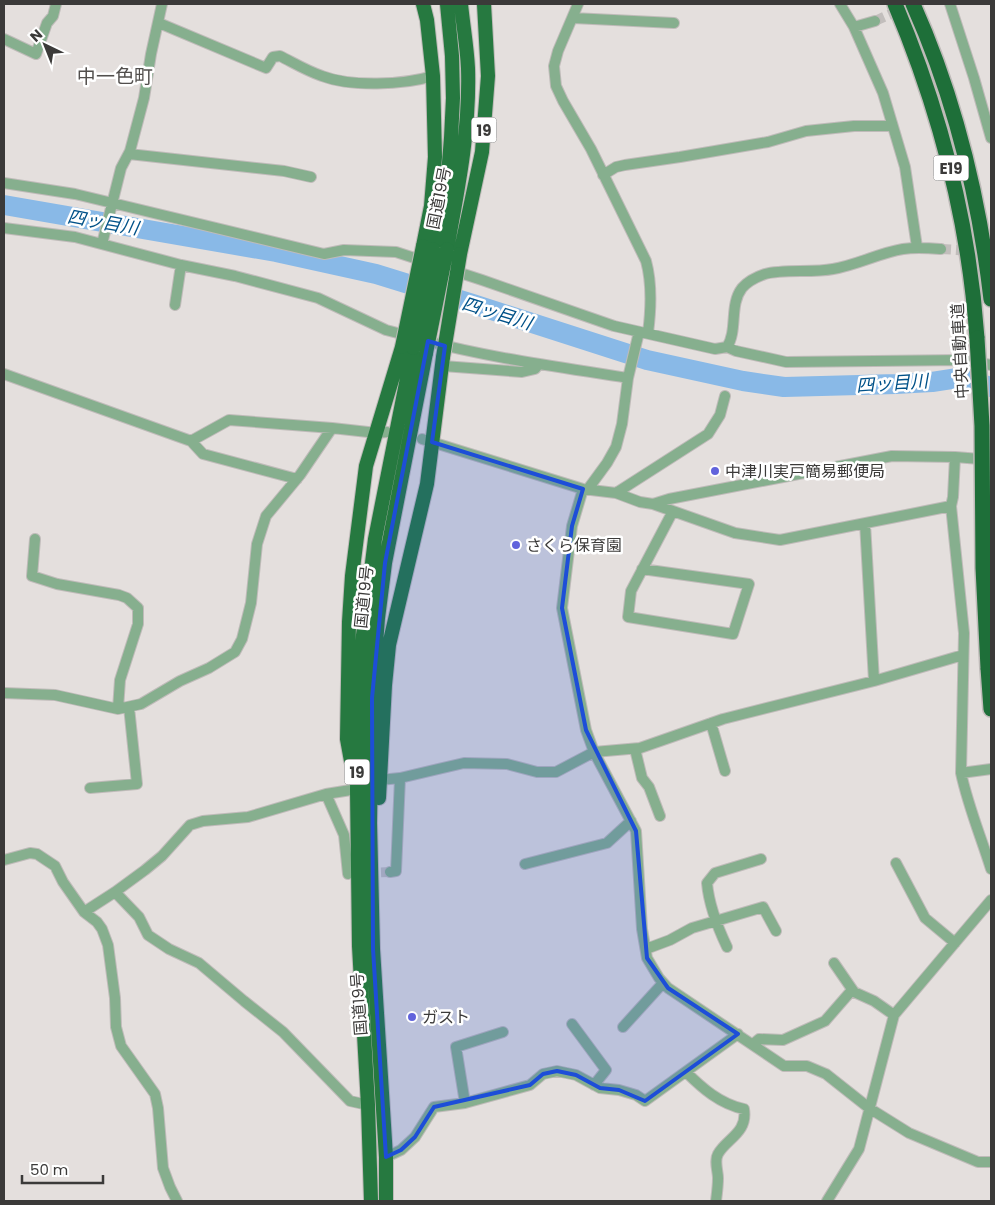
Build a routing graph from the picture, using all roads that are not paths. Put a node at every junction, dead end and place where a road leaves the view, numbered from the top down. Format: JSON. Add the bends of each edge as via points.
{"nodes":[{"id":1,"x":56,"y":4,"type":"edge"},
{"id":2,"x":162,"y":4,"type":"edge"},
{"id":3,"x":423,"y":4,"type":"edge"},
{"id":4,"x":447,"y":4,"type":"edge"},
{"id":5,"x":461,"y":4,"type":"edge"},
{"id":6,"x":484,"y":4,"type":"edge"},
{"id":7,"x":578,"y":4,"type":"edge"},
{"id":8,"x":840,"y":4,"type":"edge"},
{"id":9,"x":895,"y":4,"type":"edge"},
{"id":10,"x":913,"y":4,"type":"edge"},
{"id":11,"x":950,"y":4,"type":"edge"},
{"id":12,"x":573,"y":18,"type":"junction"},
{"id":13,"x":875,"y":21,"type":"tunnel mouth"},
{"id":14,"x":159,"y":23,"type":"junction"},
{"id":15,"x":674,"y":23,"type":"dead end"},
{"id":16,"x":854,"y":27,"type":"junction"},
{"id":17,"x":4,"y":39,"type":"edge"},
{"id":18,"x":432,"y":76,"type":"junction"},
{"id":19,"x":892,"y":126,"type":"junction"},
{"id":20,"x":991,"y":138,"type":"edge"},
{"id":21,"x":128,"y":154,"type":"junction"},
{"id":22,"x":603,"y":175,"type":"junction"},
{"id":23,"x":311,"y":177,"type":"dead end"},
{"id":24,"x":4,"y":183,"type":"edge"},
{"id":25,"x":112,"y":202,"type":"junction"},
{"id":26,"x":4,"y":228,"type":"edge"},
{"id":27,"x":102,"y":244,"type":"junction"},
{"id":28,"x":918,"y":247,"type":"junction"},
{"id":29,"x":428,"y":248,"type":"junction"},
{"id":30,"x":941,"y":249,"type":"tunnel mouth"},
{"id":31,"x":454,"y":252,"type":"junction"},
{"id":32,"x":181,"y":265,"type":"junction"},
{"id":33,"x":991,"y":299,"type":"edge"},
{"id":34,"x":175,"y":305,"type":"dead end"},
{"id":35,"x":641,"y":336,"type":"junction"},
{"id":36,"x":727,"y":347,"type":"junction"},
{"id":37,"x":414,"y":349,"type":"junction"},
{"id":38,"x":443,"y":362,"type":"junction"},
{"id":39,"x":539,"y":364,"type":"junction"},
{"id":40,"x":991,"y":364,"type":"edge"},
{"id":41,"x":4,"y":374,"type":"edge"},
{"id":42,"x":629,"y":376,"type":"junction"},
{"id":43,"x":725,"y":396,"type":"dead end"},
{"id":44,"x":332,"y":428,"type":"junction"},
{"id":45,"x":382,"y":433,"type":"junction"},
{"id":46,"x":191,"y":441,"type":"junction"},
{"id":47,"x":427,"y":441,"type":"junction"},
{"id":48,"x":955,"y":456,"type":"junction"},
{"id":49,"x":991,"y":463,"type":"edge"},
{"id":50,"x":296,"y":479,"type":"junction"},
{"id":51,"x":586,"y":489,"type":"junction"},
{"id":52,"x":616,"y":493,"type":"junction"},
{"id":53,"x":653,"y":504,"type":"junction"},
{"id":54,"x":950,"y":506,"type":"junction"},
{"id":55,"x":672,"y":511,"type":"junction"},
{"id":56,"x":865,"y":523,"type":"junction"},
{"id":57,"x":35,"y":539,"type":"dead end"},
{"id":58,"x":642,"y":569,"type":"junction"},
{"id":59,"x":963,"y":655,"type":"junction"},
{"id":60,"x":874,"y":681,"type":"junction"},
{"id":61,"x":4,"y":693,"type":"edge"},
{"id":62,"x":129,"y":707,"type":"junction"},
{"id":63,"x":118,"y":709,"type":"junction"},
{"id":64,"x":991,"y":709,"type":"edge"},
{"id":65,"x":711,"y":723,"type":"junction"},
{"id":66,"x":635,"y":749,"type":"junction"},
{"id":67,"x":594,"y":752,"type":"junction"},
{"id":68,"x":991,"y":769,"type":"edge"},
{"id":69,"x":725,"y":771,"type":"dead end"},
{"id":70,"x":966,"y":773,"type":"junction"},
{"id":71,"x":400,"y":778,"type":"junction"},
{"id":72,"x":380,"y":780,"type":"junction"},
{"id":73,"x":90,"y":788,"type":"dead end"},
{"id":74,"x":356,"y":789,"type":"junction"},
{"id":75,"x":326,"y":794,"type":"junction"},
{"id":76,"x":660,"y":816,"type":"dead end"},
{"id":77,"x":631,"y":821,"type":"junction"},
{"id":78,"x":370,"y":823,"type":"junction"},
{"id":79,"x":4,"y":860,"type":"edge"},
{"id":80,"x":762,"y":860,"type":"dead end"},
{"id":81,"x":524,"y":864,"type":"dead end"},
{"id":82,"x":896,"y":864,"type":"dead end"},
{"id":83,"x":991,"y":869,"type":"edge"},
{"id":84,"x":390,"y":872,"type":"dead end"},
{"id":85,"x":348,"y":874,"type":"dead end"},
{"id":86,"x":115,"y":892,"type":"junction"},
{"id":87,"x":991,"y":900,"type":"edge"},
{"id":88,"x":84,"y":912,"type":"junction"},
{"id":89,"x":715,"y":921,"type":"junction"},
{"id":90,"x":776,"y":931,"type":"dead end"},
{"id":91,"x":955,"y":943,"type":"junction"},
{"id":92,"x":727,"y":947,"type":"dead end"},
{"id":93,"x":646,"y":949,"type":"junction"},
{"id":94,"x":834,"y":963,"type":"dead end"},
{"id":95,"x":663,"y":983,"type":"junction"},
{"id":96,"x":852,"y":990,"type":"junction"},
{"id":97,"x":894,"y":1015,"type":"junction"},
{"id":98,"x":572,"y":1024,"type":"dead end"},
{"id":99,"x":623,"y":1027,"type":"dead end"},
{"id":100,"x":503,"y":1032,"type":"dead end"},
{"id":101,"x":738,"y":1034,"type":"junction"},
{"id":102,"x":753,"y":1044,"type":"junction"},
{"id":103,"x":686,"y":1072,"type":"junction"},
{"id":104,"x":594,"y":1085,"type":"junction"},
{"id":105,"x":465,"y":1103,"type":"junction"},
{"id":106,"x":368,"y":1105,"type":"junction"},
{"id":107,"x":869,"y":1108,"type":"junction"},
{"id":108,"x":386,"y":1157,"type":"junction"},
{"id":109,"x":991,"y":1162,"type":"edge"},
{"id":110,"x":177,"y":1201,"type":"edge"},
{"id":111,"x":371,"y":1201,"type":"edge"},
{"id":112,"x":386,"y":1201,"type":"edge"},
{"id":113,"x":716,"y":1201,"type":"edge"},
{"id":114,"x":827,"y":1201,"type":"edge"}],
"edges":[{"from":1,"to":17,"type":"street","via":[[36,54]]},
{"from":2,"to":14,"type":"street"},
{"from":3,"to":18,"type":"highway","number":"19"},
{"from":4,"to":29,"type":"highway","name":"国道19号","number":"19","via":[[452,56],[451,138],[446,199]]},
{"from":5,"to":31,"type":"highway","name":"国道19号","number":"19","via":[[468,68],[467,116]]},
{"from":6,"to":31,"type":"highway","number":"19","via":[[488,76],[482,152]]},
{"from":7,"to":12,"type":"street"},
{"from":8,"to":16,"type":"street"},
{"from":9,"to":64,"type":"highway","name":"中央自動車道","number":"E19","bridge":true,"via":[[914,49],[949,160],[968,249],[982,426],[982,568]]},
{"from":10,"to":33,"type":"highway","number":"E19","via":[[951,105],[971,176]]},
{"from":11,"to":20,"type":"street"},
{"from":12,"to":15,"type":"street"},
{"from":12,"to":22,"type":"street","via":[[558,51],[554,76],[563,101]]},
{"from":13,"to":16,"type":"street"},
{"from":14,"to":18,"type":"street","via":[[266,68],[273,57],[280,56],[323,77],[341,80],[376,83],[415,81]]},
{"from":14,"to":21,"type":"street","via":[[144,98]]},
{"from":16,"to":19,"type":"street"},
{"from":18,"to":29,"type":"highway","number":"19","via":[[435,157]]},
{"from":19,"to":22,"type":"street","via":[[806,131],[680,158],[625,165]]},
{"from":19,"to":28,"type":"street","via":[[905,167]]},
{"from":21,"to":23,"type":"street","via":[[284,171]]},
{"from":21,"to":25,"type":"street"},
{"from":22,"to":35,"type":"street","via":[[649,270],[650,318]]},
{"from":24,"to":25,"type":"street"},
{"from":25,"to":27,"type":"street"},
{"from":25,"to":35,"type":"street","via":[[324,254],[344,250],[396,252]]},
{"from":26,"to":27,"type":"street","via":[[75,237]]},
{"from":27,"to":32,"type":"street"},
{"from":28,"to":30,"type":"street"},
{"from":28,"to":36,"type":"street","via":[[834,269],[768,274],[753,279],[737,296]]},
{"from":29,"to":37,"type":"highway","number":"19","bridge":true},
{"from":31,"to":37,"type":"highway","name":"国道19号","number":"19","bridge":true},
{"from":31,"to":38,"type":"highway","number":"19","bridge":true},
{"from":32,"to":34,"type":"street"},
{"from":32,"to":39,"type":"street","via":[[318,298],[386,330],[458,349]]},
{"from":35,"to":36,"type":"street","via":[[715,349]]},
{"from":35,"to":42,"type":"street"},
{"from":36,"to":40,"type":"street","via":[[786,362],[962,360]]},
{"from":37,"to":45,"type":"highway","number":"19"},
{"from":37,"to":74,"type":"highway","name":"国道19号","number":"19","via":[[375,539],[363,635]]},
{"from":37,"to":78,"type":"highway","name":"国道19号","number":"19","via":[[378,618],[372,698]]},
{"from":38,"to":39,"type":"street","via":[[522,372],[535,369]]},
{"from":38,"to":47,"type":"highway","number":"19"},
{"from":39,"to":42,"type":"street"},
{"from":41,"to":46,"type":"street"},
{"from":42,"to":51,"type":"street","via":[[616,447]]},
{"from":43,"to":52,"type":"street","via":[[720,414],[708,434]]},
{"from":44,"to":45,"type":"street"},
{"from":44,"to":46,"type":"street","via":[[229,420]]},
{"from":44,"to":50,"type":"street"},
{"from":45,"to":74,"type":"highway","number":"19","via":[[366,466],[352,576],[348,739]]},
{"from":46,"to":50,"type":"street","via":[[203,454]]},
{"from":47,"to":51,"type":"street"},
{"from":47,"to":72,"type":"highway","number":"19","via":[[427,484],[389,645]]},
{"from":48,"to":49,"type":"street"},
{"from":48,"to":53,"type":"street","via":[[892,456]]},
{"from":48,"to":54,"type":"street"},
{"from":50,"to":62,"type":"street","via":[[264,521],[257,544],[251,603],[242,639],[235,652],[141,704]]},
{"from":51,"to":52,"type":"street"},
{"from":51,"to":67,"type":"street","via":[[572,526],[562,608],[582,715]]},
{"from":52,"to":53,"type":"street"},
{"from":53,"to":55,"type":"street"},
{"from":54,"to":56,"type":"street"},
{"from":54,"to":59,"type":"street","via":[[964,633]]},
{"from":55,"to":56,"type":"street","via":[[735,533],[780,540]]},
{"from":55,"to":58,"type":"street"},
{"from":56,"to":60,"type":"street"},
{"from":57,"to":63,"type":"street","via":[[32,576],[119,595],[138,608],[138,624],[120,680]]},
{"from":58,"to":58,"type":"street","via":[[749,584],[733,634],[628,617],[631,591]]},
{"from":59,"to":60,"type":"street"},
{"from":59,"to":70,"type":"street"},
{"from":60,"to":65,"type":"street"},
{"from":61,"to":63,"type":"street","via":[[55,694]]},
{"from":62,"to":63,"type":"street"},
{"from":62,"to":73,"type":"street","via":[[136,784]]},
{"from":65,"to":66,"type":"street"},
{"from":65,"to":69,"type":"street"},
{"from":66,"to":67,"type":"street"},
{"from":66,"to":76,"type":"street","via":[[642,778],[650,788]]},
{"from":67,"to":71,"type":"street","via":[[556,772],[537,772],[507,764],[464,763]]},
{"from":67,"to":77,"type":"street"},
{"from":68,"to":70,"type":"street"},
{"from":70,"to":83,"type":"street","via":[[965,794]]},
{"from":71,"to":72,"type":"street"},
{"from":71,"to":84,"type":"street","via":[[396,870]]},
{"from":72,"to":78,"type":"highway","number":"19","via":[[379,805]]},
{"from":74,"to":75,"type":"street"},
{"from":74,"to":106,"type":"highway","name":"国道19号","number":"19","via":[[359,946]]},
{"from":75,"to":85,"type":"street","via":[[344,835]]},
{"from":75,"to":86,"type":"street","via":[[248,817],[190,825],[162,856]]},
{"from":77,"to":81,"type":"street","via":[[607,843]]},
{"from":77,"to":93,"type":"street","via":[[636,831]]},
{"from":78,"to":108,"type":"highway","name":"国道19号","number":"19","via":[[373,949]]},
{"from":79,"to":88,"type":"street","via":[[37,854],[55,866]]},
{"from":80,"to":89,"type":"street","via":[[715,872],[707,883]]},
{"from":82,"to":91,"type":"street","via":[[925,918]]},
{"from":86,"to":88,"type":"street"},
{"from":86,"to":106,"type":"street","via":[[139,918],[148,935],[199,963],[283,1032],[350,1101]]},
{"from":87,"to":91,"type":"street"},
{"from":88,"to":110,"type":"street","via":[[97,922],[108,945],[116,1028],[121,1046],[155,1094],[163,1168]]},
{"from":89,"to":90,"type":"street","via":[[763,907]]},
{"from":89,"to":92,"type":"street"},
{"from":89,"to":93,"type":"street"},
{"from":91,"to":97,"type":"street"},
{"from":93,"to":95,"type":"street","via":[[647,958]]},
{"from":94,"to":96,"type":"street"},
{"from":95,"to":99,"type":"street"},
{"from":95,"to":101,"type":"street"},
{"from":96,"to":97,"type":"street"},
{"from":96,"to":102,"type":"street","via":[[825,1021],[783,1040],[759,1039]]},
{"from":97,"to":107,"type":"street"},
{"from":98,"to":104,"type":"street","via":[[606,1070]]},
{"from":100,"to":105,"type":"street","via":[[456,1047]]},
{"from":101,"to":102,"type":"street"},
{"from":101,"to":103,"type":"street"},
{"from":102,"to":107,"type":"street","via":[[784,1066],[807,1066],[826,1074]]},
{"from":103,"to":104,"type":"street","via":[[645,1101],[619,1090]]},
{"from":103,"to":113,"type":"street","via":[[720,1100],[744,1109],[738,1133],[716,1159]]},
{"from":104,"to":105,"type":"street","via":[[576,1075],[558,1071],[543,1074],[530,1084]]},
{"from":105,"to":108,"type":"street","via":[[434,1107],[415,1137],[401,1150]]},
{"from":106,"to":111,"type":"highway","name":"国道19号","number":"19"},
{"from":107,"to":109,"type":"street","via":[[909,1133],[978,1162]]},
{"from":107,"to":114,"type":"street","via":[[859,1149]]},
{"from":108,"to":112,"type":"highway","name":"国道19号","number":"19"}]}
